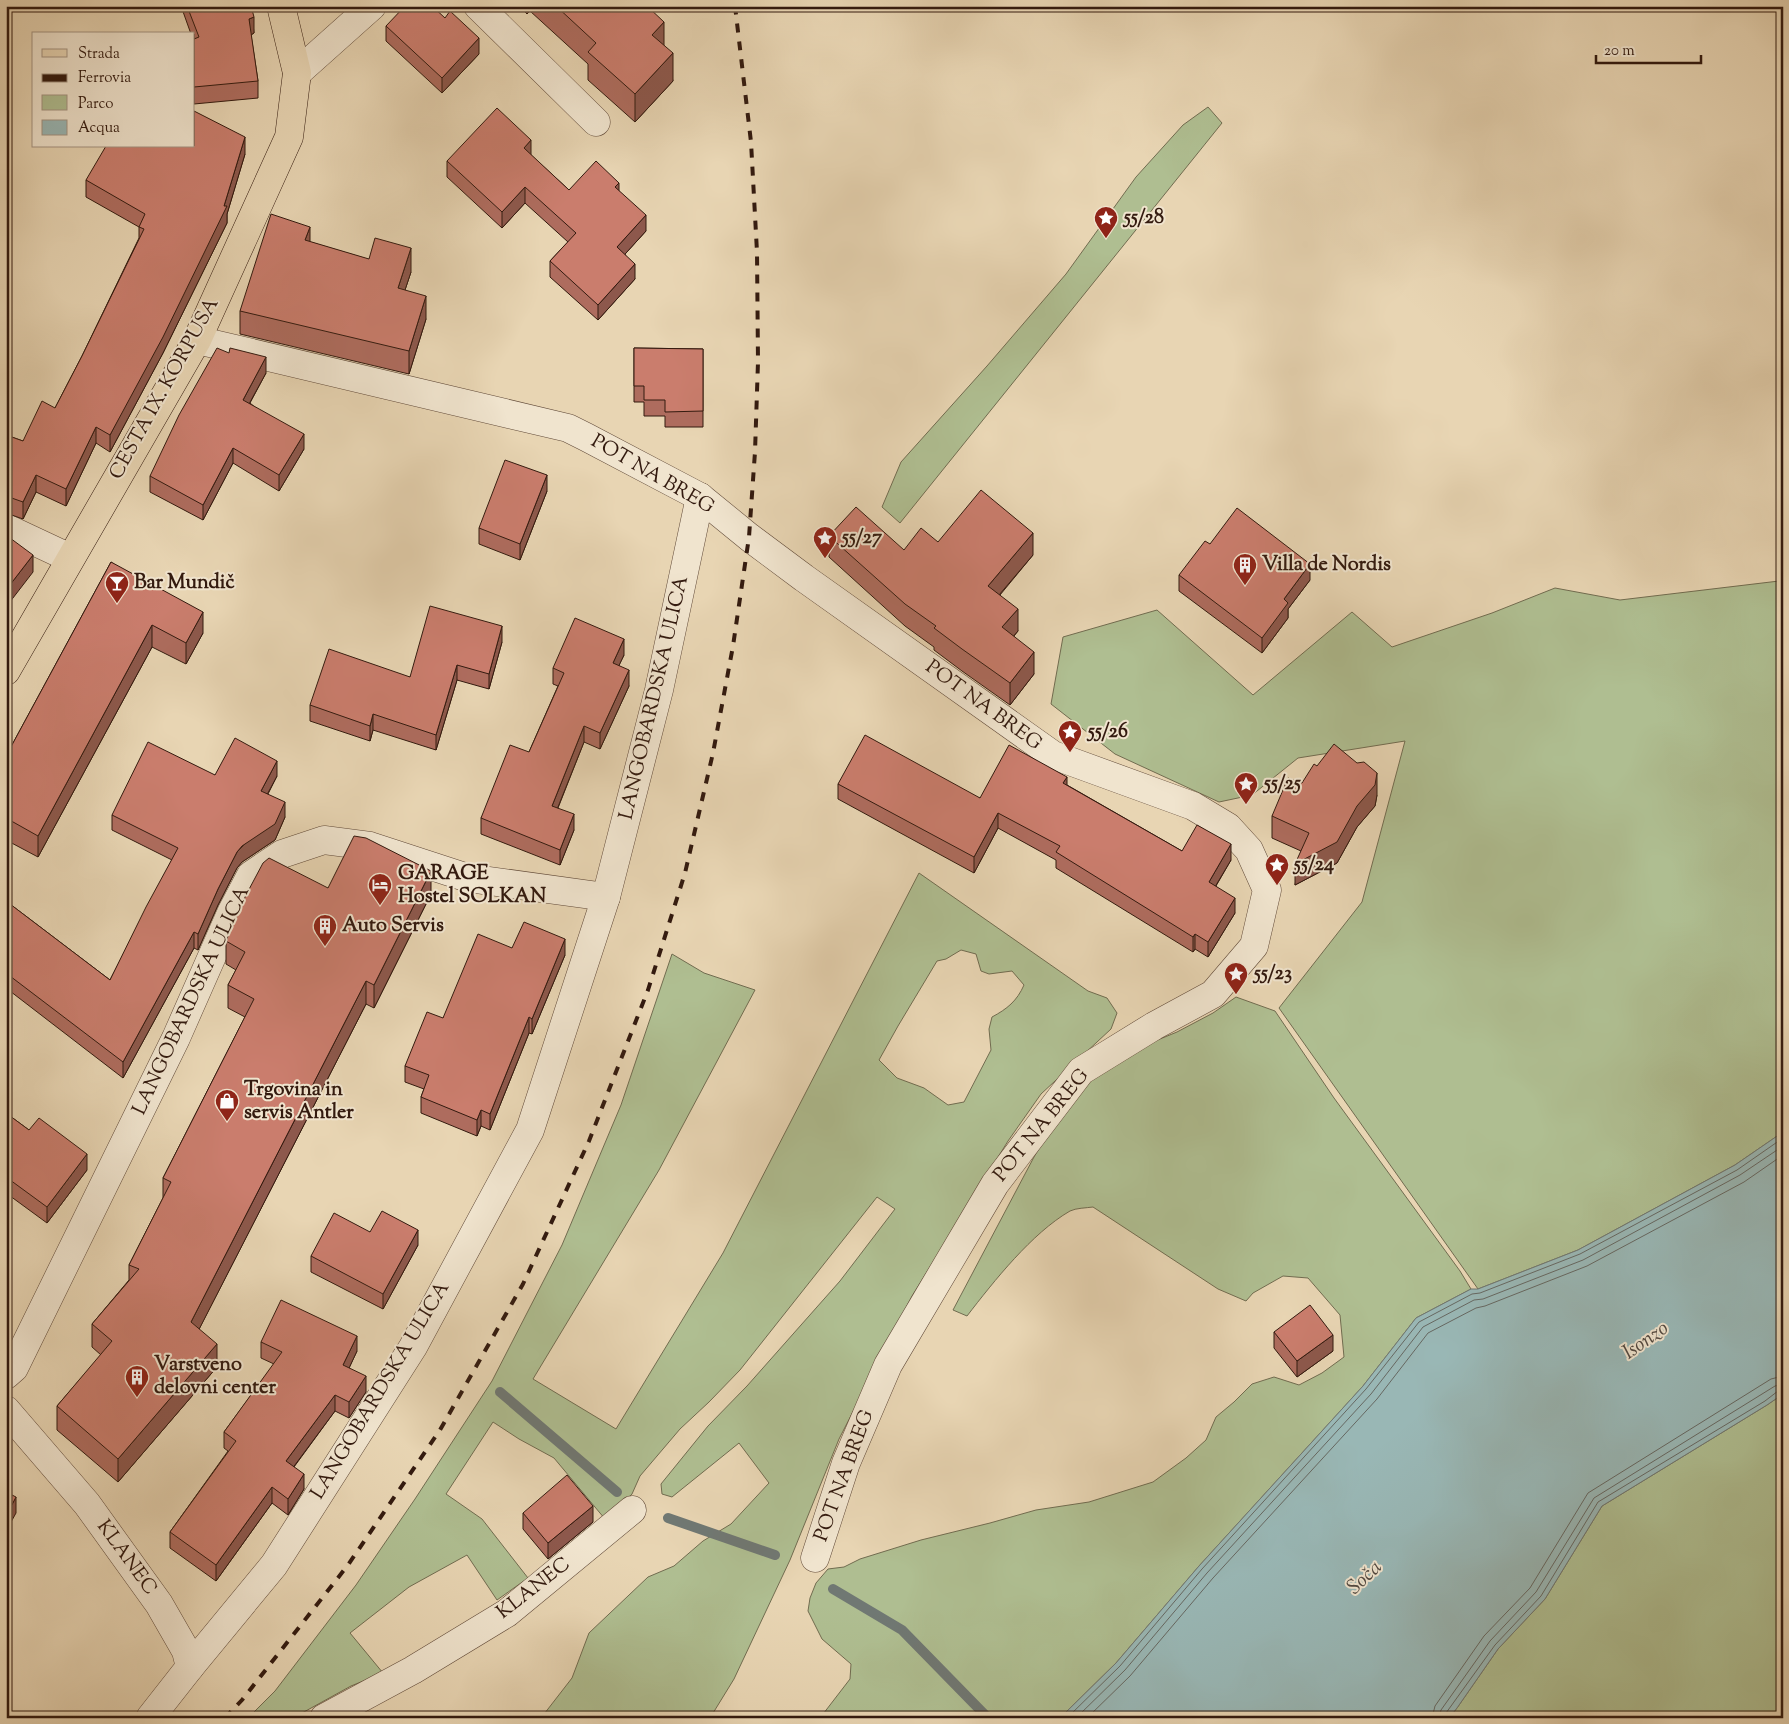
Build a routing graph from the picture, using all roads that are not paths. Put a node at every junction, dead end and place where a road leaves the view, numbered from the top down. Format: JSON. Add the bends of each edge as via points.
{"nodes":[{"id":1,"x":281,"y":6,"type":"edge"},
{"id":2,"x":372,"y":6,"type":"edge"},
{"id":3,"x":478,"y":6,"type":"edge"},
{"id":4,"x":298,"y":73,"type":"junction"},
{"id":5,"x":596,"y":122,"type":"dead end"},
{"id":6,"x":197,"y":340,"type":"junction"},
{"id":7,"x":700,"y":498,"type":"junction"},
{"id":8,"x":6,"y":528,"type":"edge"},
{"id":9,"x":70,"y":558,"type":"junction"},
{"id":10,"x":6,"y":671,"type":"edge"},
{"id":11,"x":606,"y":897,"type":"junction"},
{"id":12,"x":6,"y":1376,"type":"edge"},
{"id":13,"x":6,"y":1410,"type":"edge"},
{"id":14,"x":632,"y":1510,"type":"dead end"},
{"id":15,"x":815,"y":1558,"type":"dead end"},
{"id":16,"x":190,"y":1666,"type":"junction"},
{"id":17,"x":150,"y":1718,"type":"edge"},
{"id":18,"x":324,"y":1718,"type":"edge"}],
"edges":[{"from":1,"to":4,"type":"main road","name":"CESTA IX. KORPUSA"},
{"from":2,"to":4,"type":"street"},
{"from":3,"to":5,"type":"street"},
{"from":4,"to":6,"type":"main road","name":"CESTA IX. KORPUSA","via":[[289,137]]},
{"from":6,"to":7,"type":"street","name":"POT NA BREG","via":[[568,428]]},
{"from":6,"to":9,"type":"main road","name":"CESTA IX. KORPUSA"},
{"from":7,"to":11,"type":"street","name":"LANGOBARDSKA ULICA","via":[[660,690]]},
{"from":7,"to":15,"type":"street","name":"POT NA BREG","via":[[804,578],[1053,755],[1193,806],[1228,827],[1249,850],[1267,890],[1254,946],[1213,994],[1081,1071],[995,1184],[888,1365],[846,1463]]},
{"from":8,"to":9,"type":"street"},
{"from":9,"to":10,"type":"main road","name":"CESTA IX. KORPUSA"},
{"from":11,"to":12,"type":"street","name":"LANGOBARDSKA ULICA","via":[[468,878],[370,846],[324,840],[282,854],[251,875],[232,910],[176,1038],[14,1368]]},
{"from":11,"to":16,"type":"street","name":"LANGOBARDSKA ULICA","via":[[530,1130],[418,1338],[274,1565]]},
{"from":13,"to":16,"type":"street","name":"KLANEC","via":[[87,1504],[148,1588],[186,1651]]},
{"from":14,"to":18,"type":"street","name":"KLANEC","via":[[507,1613],[413,1670]]},
{"from":16,"to":17,"type":"street"}]}
